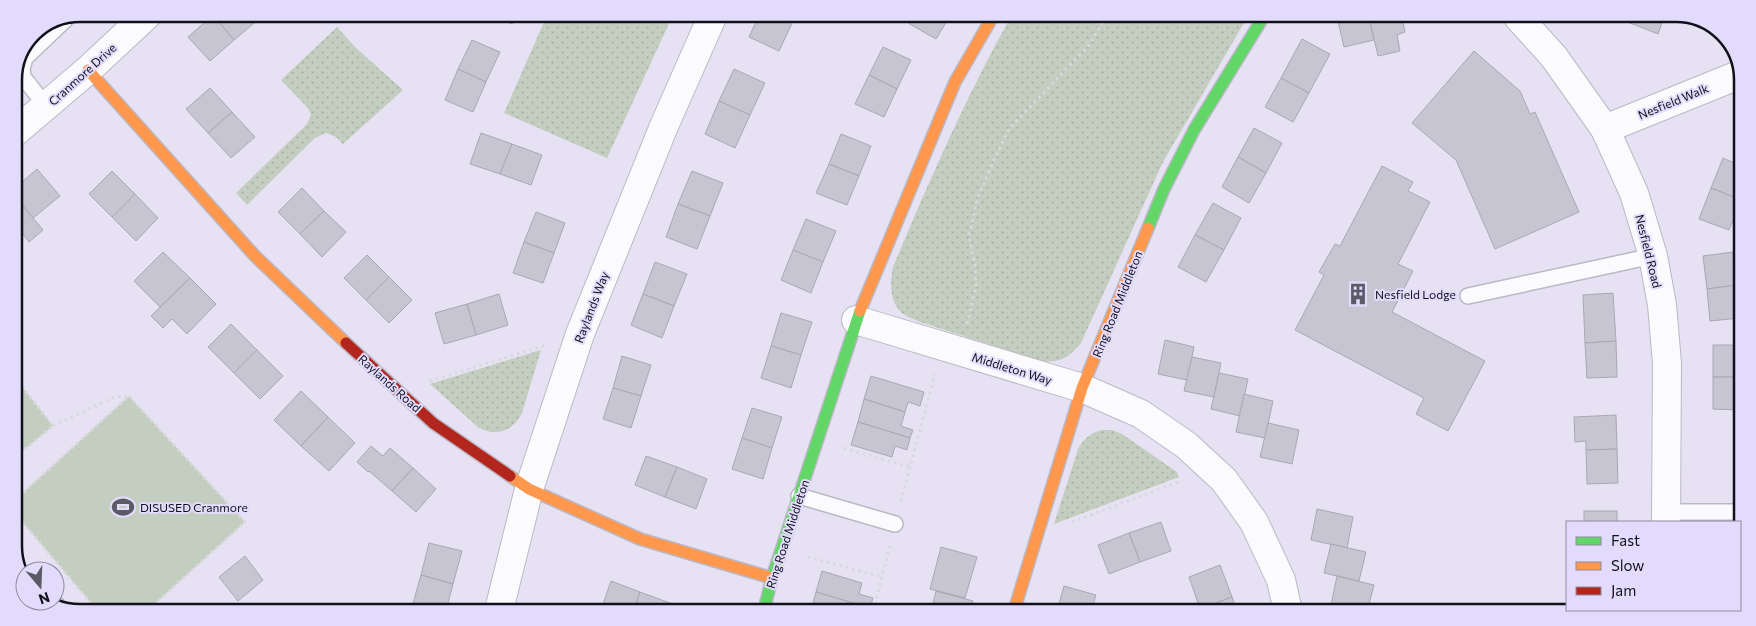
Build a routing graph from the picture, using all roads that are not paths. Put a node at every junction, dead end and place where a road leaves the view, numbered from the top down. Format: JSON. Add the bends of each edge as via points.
{"nodes":[{"id":1,"x":139,"y":22,"type":"edge"},
{"id":2,"x":710,"y":22,"type":"edge"},
{"id":3,"x":990,"y":22,"type":"edge"},
{"id":4,"x":1260,"y":22,"type":"edge"},
{"id":5,"x":1522,"y":22,"type":"edge"},
{"id":6,"x":57,"y":27,"type":"edge"},
{"id":7,"x":29,"y":54,"type":"edge"},
{"id":8,"x":88,"y":70,"type":"junction"},
{"id":9,"x":23,"y":76,"type":"edge"},
{"id":10,"x":1733,"y":77,"type":"edge"},
{"id":11,"x":46,"y":106,"type":"junction"},
{"id":12,"x":22,"y":127,"type":"edge"},
{"id":13,"x":1605,"y":129,"type":"junction"},
{"id":14,"x":1653,"y":256,"type":"junction"},
{"id":15,"x":1468,"y":296,"type":"dead end"},
{"id":16,"x":856,"y":320,"type":"junction"},
{"id":17,"x":1082,"y":388,"type":"junction"},
{"id":18,"x":529,"y":489,"type":"junction"},
{"id":19,"x":799,"y":496,"type":"junction"},
{"id":20,"x":1734,"y":512,"type":"edge"},
{"id":21,"x":1666,"y":517,"type":"edge"},
{"id":22,"x":895,"y":524,"type":"road end"},
{"id":23,"x":772,"y":578,"type":"junction"},
{"id":24,"x":500,"y":604,"type":"edge"},
{"id":25,"x":766,"y":604,"type":"edge"},
{"id":26,"x":1016,"y":604,"type":"edge"},
{"id":27,"x":1286,"y":604,"type":"edge"}],
"edges":[{"from":1,"to":8,"type":"street","name":"Cranmore Drive"},
{"from":2,"to":18,"type":"street","name":"Raylands Way","via":[[580,334]]},
{"from":3,"to":16,"type":"street","name":"Ring Road Middleton","via":[[955,82]]},
{"from":4,"to":17,"type":"street","name":"Ring Road Middleton","via":[[1194,130],[1164,189]]},
{"from":5,"to":13,"type":"street","name":"Nesfield Road","via":[[1554,57]]},
{"from":6,"to":7,"type":"lane"},
{"from":8,"to":11,"type":"street","name":"Cranmore Drive"},
{"from":8,"to":18,"type":"street","name":"Raylands Road","via":[[255,256],[433,423]]},
{"from":9,"to":11,"type":"lane"},
{"from":10,"to":13,"type":"street","name":"Nesfield Walk"},
{"from":11,"to":12,"type":"street","name":"Cranmore Drive"},
{"from":13,"to":14,"type":"street","name":"Nesfield Road","via":[[1634,192]]},
{"from":14,"to":15,"type":"lane"},
{"from":14,"to":21,"type":"street","name":"Nesfield Road","via":[[1662,305],[1667,363]]},
{"from":16,"to":17,"type":"street","name":"Middleton Way"},
{"from":16,"to":19,"type":"street","name":"Ring Road Middleton"},
{"from":17,"to":26,"type":"street","name":"Ring Road Middleton"},
{"from":17,"to":27,"type":"street","name":"Middleton Way","via":[[1141,414],[1186,445],[1224,480],[1254,522],[1281,580]]},
{"from":18,"to":23,"type":"street","name":"Raylands Road","via":[[640,539]]},
{"from":18,"to":24,"type":"street","name":"Raylands Way"},
{"from":19,"to":22,"type":"lane"},
{"from":19,"to":23,"type":"street","name":"Ring Road Middleton"},
{"from":20,"to":21,"type":"lane"},
{"from":23,"to":25,"type":"street","name":"Ring Road Middleton"}]}
